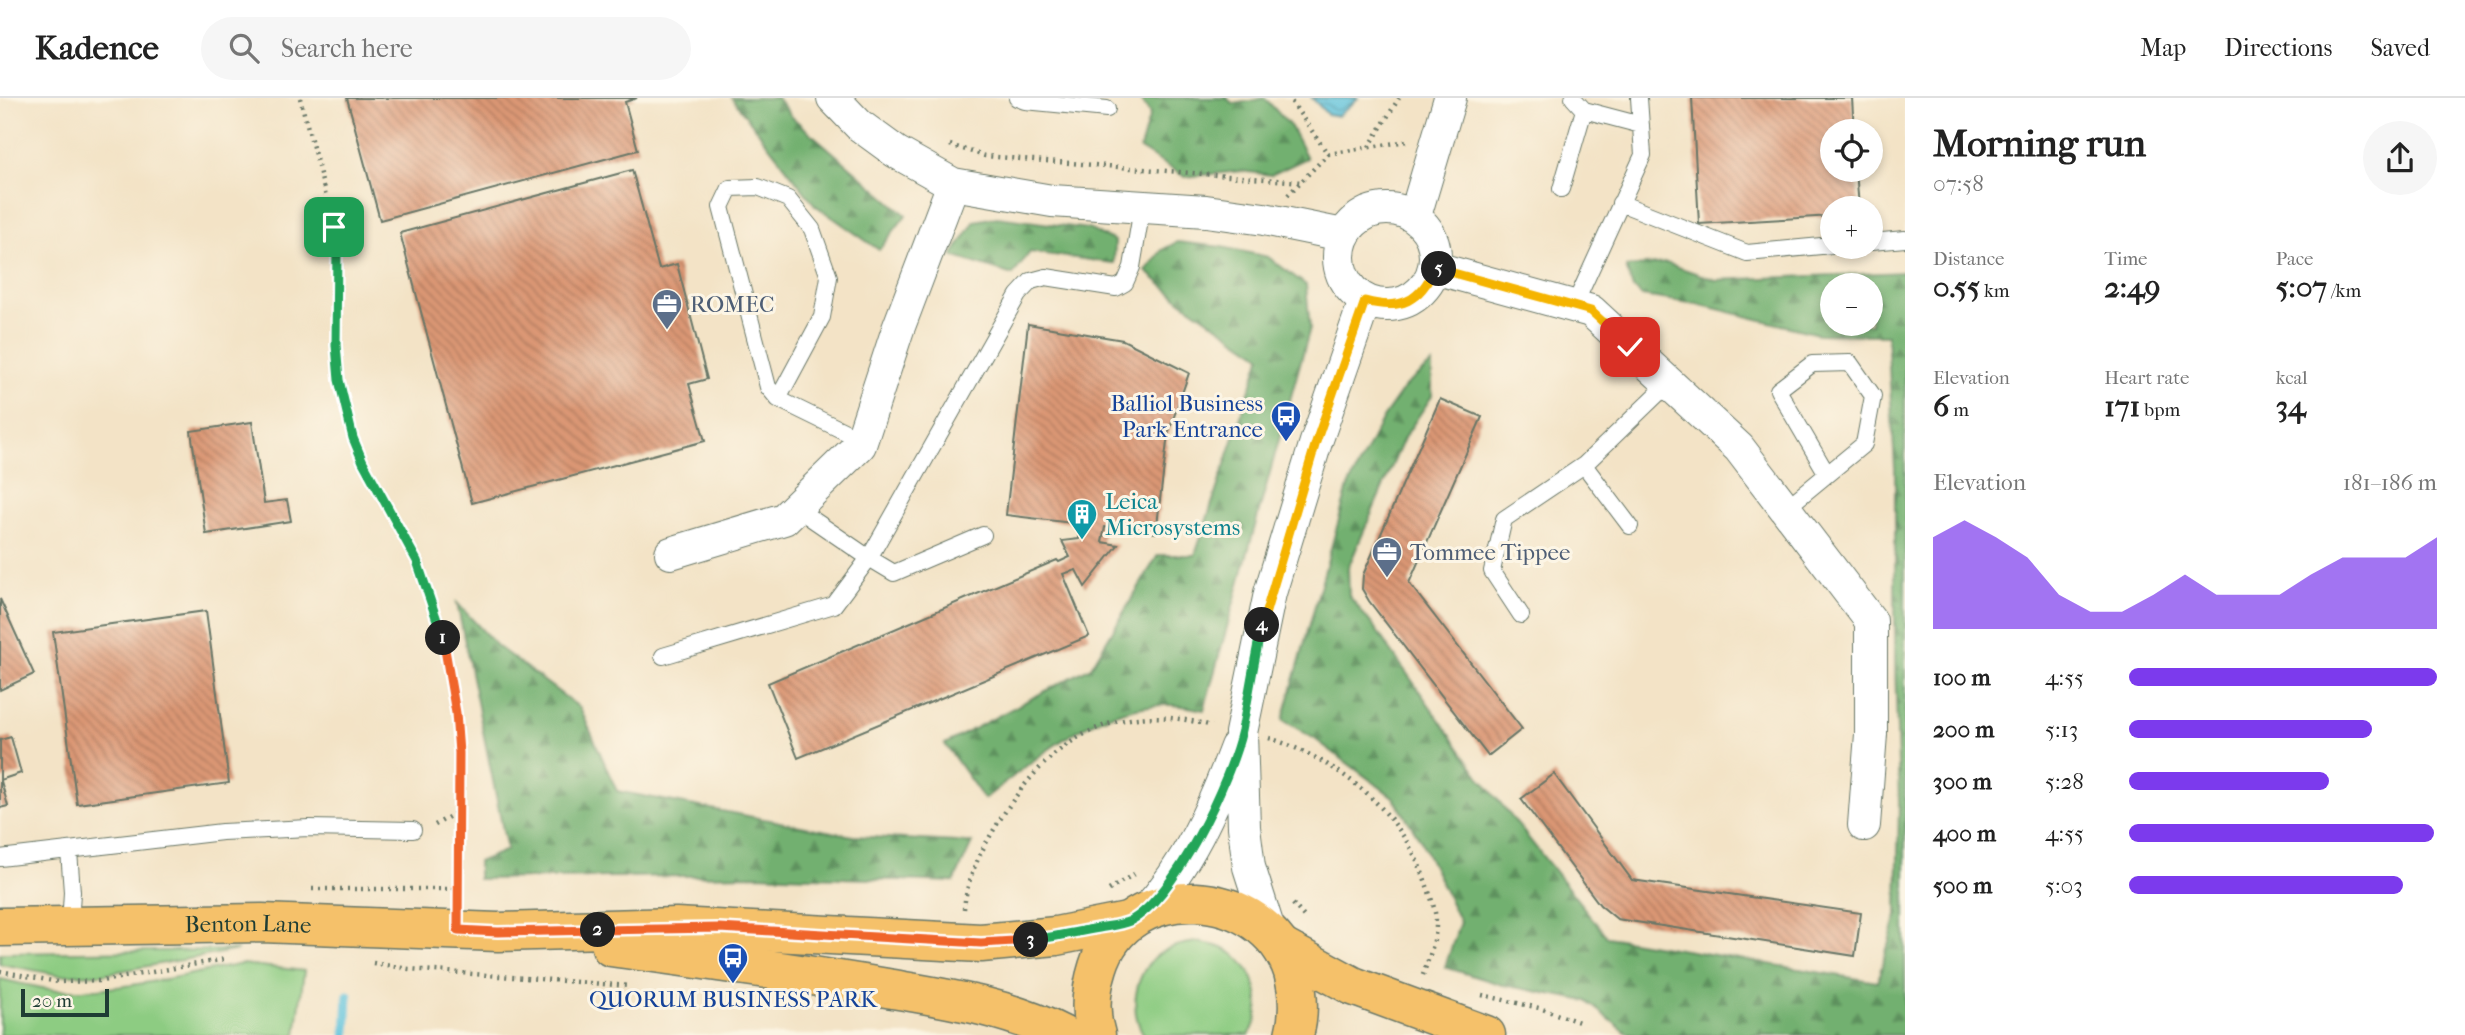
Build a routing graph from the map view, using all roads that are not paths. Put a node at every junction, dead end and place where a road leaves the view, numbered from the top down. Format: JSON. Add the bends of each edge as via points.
{"nodes":[{"id":1,"x":833,"y":98,"type":"edge"},
{"id":2,"x":1017,"y":98,"type":"edge"},
{"id":3,"x":1450,"y":98,"type":"edge"},
{"id":4,"x":1639,"y":98,"type":"edge"},
{"id":5,"x":1579,"y":104,"type":"edge"},
{"id":6,"x":1107,"y":109,"type":"dead end"},
{"id":7,"x":1640,"y":125,"type":"junction"},
{"id":8,"x":953,"y":184,"type":"junction"},
{"id":9,"x":1561,"y":189,"type":"dead end"},
{"id":10,"x":1620,"y":203,"type":"junction"},
{"id":11,"x":1142,"y":208,"type":"junction"},
{"id":12,"x":1415,"y":216,"type":"junction"},
{"id":13,"x":1343,"y":235,"type":"junction"},
{"id":14,"x":1905,"y":239,"type":"edge"},
{"id":15,"x":1883,"y":241,"type":"edge"},
{"id":16,"x":1820,"y":246,"type":"edge"},
{"id":17,"x":1435,"y":268,"type":"junction"},
{"id":18,"x":1365,"y":301,"type":"junction"},
{"id":19,"x":1574,"y":306,"type":"junction"},
{"id":20,"x":1669,"y":383,"type":"junction"},
{"id":21,"x":778,"y":399,"type":"junction"},
{"id":22,"x":862,"y":440,"type":"junction"},
{"id":23,"x":1584,"y":465,"type":"junction"},
{"id":24,"x":1827,"y":474,"type":"junction"},
{"id":25,"x":796,"y":508,"type":"junction"},
{"id":26,"x":1785,"y":509,"type":"junction"},
{"id":27,"x":1630,"y":526,"type":"dead end"},
{"id":28,"x":983,"y":535,"type":"dead end"},
{"id":29,"x":671,"y":553,"type":"dead end"},
{"id":30,"x":869,"y":558,"type":"junction"},
{"id":31,"x":1521,"y":615,"type":"dead end"},
{"id":32,"x":663,"y":656,"type":"dead end"},
{"id":33,"x":1241,"y":733,"type":"junction"},
{"id":34,"x":1864,"y":825,"type":"dead end"},
{"id":35,"x":413,"y":830,"type":"dead end"},
{"id":36,"x":69,"y":851,"type":"junction"},
{"id":37,"x":0,"y":858,"type":"edge"},
{"id":38,"x":1135,"y":918,"type":"junction"},
{"id":39,"x":70,"y":925,"type":"junction"},
{"id":40,"x":0,"y":927,"type":"edge"},
{"id":41,"x":498,"y":932,"type":"junction"},
{"id":42,"x":1288,"y":935,"type":"junction"},
{"id":43,"x":1062,"y":1035,"type":"edge"},
{"id":44,"x":1096,"y":1035,"type":"edge"},
{"id":45,"x":1294,"y":1035,"type":"edge"},
{"id":46,"x":1486,"y":1035,"type":"edge"}],
"edges":[{"from":1,"to":8,"type":"street","via":[[859,125],[896,152]]},
{"from":2,"to":6,"type":"lane"},
{"from":3,"to":12,"type":"street"},
{"from":4,"to":7,"type":"lane"},
{"from":5,"to":7,"type":"lane"},
{"from":5,"to":9,"type":"lane"},
{"from":7,"to":10,"type":"lane","via":[[1643,155]]},
{"from":8,"to":11,"type":"street","via":[[1052,201]]},
{"from":8,"to":22,"type":"street"},
{"from":10,"to":16,"type":"lane","via":[[1747,253]]},
{"from":10,"to":19,"type":"lane"},
{"from":11,"to":13,"type":"street","via":[[1206,211]]},
{"from":11,"to":30,"type":"lane","via":[[1125,283],[1116,288],[1046,277],[1031,281],[1018,295]]},
{"from":12,"to":13,"type":"street","via":[[1385,208],[1374,210],[1356,219]]},
{"from":12,"to":17,"type":"street","via":[[1427,228],[1436,250]]},
{"from":13,"to":18,"type":"street","via":[[1338,260],[1343,279]]},
{"from":14,"to":15,"type":"lane"},
{"from":17,"to":18,"type":"street","via":[[1427,286],[1412,299],[1389,305]]},
{"from":17,"to":19,"type":"street"},
{"from":18,"to":33,"type":"street","via":[[1274,581]]},
{"from":19,"to":20,"type":"street","via":[[1591,311]]},
{"from":20,"to":23,"type":"lane"},
{"from":20,"to":26,"type":"street","via":[[1739,448]]},
{"from":21,"to":21,"type":"lane","via":[[768,387],[721,207],[730,188],[758,187],[788,199],[812,229],[829,277],[822,317]]},
{"from":21,"to":22,"type":"lane"},
{"from":22,"to":25,"type":"street"},
{"from":23,"to":27,"type":"lane"},
{"from":23,"to":31,"type":"lane","via":[[1504,519],[1492,571]]},
{"from":24,"to":24,"type":"lane","via":[[1864,444],[1873,396],[1850,363],[1812,363],[1778,390]]},
{"from":24,"to":26,"type":"lane"},
{"from":25,"to":29,"type":"street","via":[[784,519]]},
{"from":25,"to":30,"type":"lane"},
{"from":26,"to":34,"type":"street","via":[[1871,621],[1871,734]]},
{"from":28,"to":30,"type":"lane","via":[[894,573]]},
{"from":30,"to":32,"type":"lane","via":[[834,605]]},
{"from":33,"to":38,"type":"street","via":[[1211,811],[1181,867]]},
{"from":33,"to":42,"type":"street","via":[[1249,867]]},
{"from":35,"to":36,"type":"lane","via":[[222,832]]},
{"from":36,"to":37,"type":"lane"},
{"from":36,"to":39,"type":"lane"},
{"from":38,"to":41,"type":"main road","name":"Benton Lane","via":[[1056,936],[981,943],[697,928]]},
{"from":38,"to":42,"type":"main road","name":"Benton Lane","via":[[1164,905],[1216,904]]},
{"from":38,"to":44,"type":"main road","via":[[1101,956],[1092,987]]},
{"from":39,"to":40,"type":"main road","name":"Benton Lane"},
{"from":39,"to":41,"type":"main road","name":"Benton Lane","via":[[262,923]]},
{"from":41,"to":43,"type":"main road","name":"Benton Lane","via":[[938,997],[1003,1013]]},
{"from":42,"to":45,"type":"main road","via":[[1299,1003]]},
{"from":42,"to":46,"type":"main road","via":[[1353,986]]}]}
